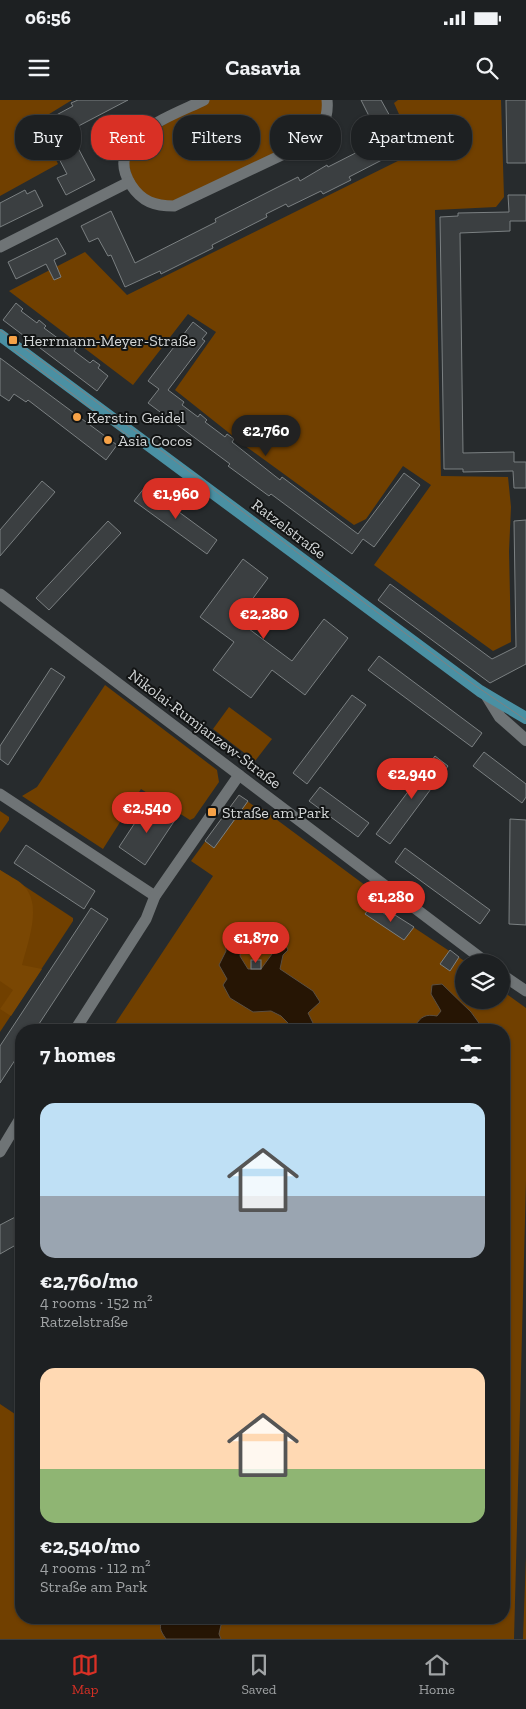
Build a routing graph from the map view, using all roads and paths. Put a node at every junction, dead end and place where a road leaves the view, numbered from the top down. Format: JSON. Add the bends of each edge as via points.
{"nodes":[{"id":1,"x":204,"y":100,"type":"edge"},
{"id":2,"x":327,"y":100,"type":"edge"},
{"id":3,"x":129,"y":182,"type":"junction"},
{"id":4,"x":0,"y":247,"type":"edge"},
{"id":5,"x":0,"y":335,"type":"edge"},
{"id":6,"x":0,"y":594,"type":"edge"},
{"id":7,"x":487,"y":696,"type":"junction"},
{"id":8,"x":526,"y":705,"type":"edge"},
{"id":9,"x":507,"y":707,"type":"junction"},
{"id":10,"x":526,"y":718,"type":"edge"},
{"id":11,"x":526,"y":740,"type":"edge"},
{"id":12,"x":239,"y":775,"type":"junction"},
{"id":13,"x":0,"y":794,"type":"edge"},
{"id":14,"x":155,"y":896,"type":"junction"},
{"id":15,"x":475,"y":954,"type":"edge"},
{"id":16,"x":510,"y":980,"type":"edge"},
{"id":17,"x":524,"y":989,"type":"edge"},
{"id":18,"x":79,"y":1024,"type":"edge"},
{"id":19,"x":15,"y":1127,"type":"edge"},
{"id":20,"x":0,"y":1152,"type":"edge"}],
"edges":[{"from":1,"to":3,"type":"street","via":[[142,131],[133,140],[126,154]]},
{"from":2,"to":3,"type":"street","via":[[325,122],[314,138],[174,206],[159,206],[145,200]]},
{"from":3,"to":4,"type":"street"},
{"from":5,"to":7,"type":"main road","name":"Ratzelstraße"},
{"from":6,"to":12,"type":"street","name":"Nikolai-Rumjanzew-Straße"},
{"from":7,"to":9,"type":"main road","name":"Ratzelstraße"},
{"from":7,"to":11,"type":"main road","name":"Ratzelstraße","via":[[500,717]]},
{"from":8,"to":9,"type":"main road"},
{"from":9,"to":10,"type":"main road","name":"Ratzelstraße"},
{"from":12,"to":14,"type":"street"},
{"from":12,"to":15,"type":"street","name":"Nikolai-Rumjanzew-Straße"},
{"from":13,"to":14,"type":"street"},
{"from":14,"to":18,"type":"street","via":[[146,919]]},
{"from":16,"to":17,"type":"street"},
{"from":19,"to":20,"type":"street"}]}
